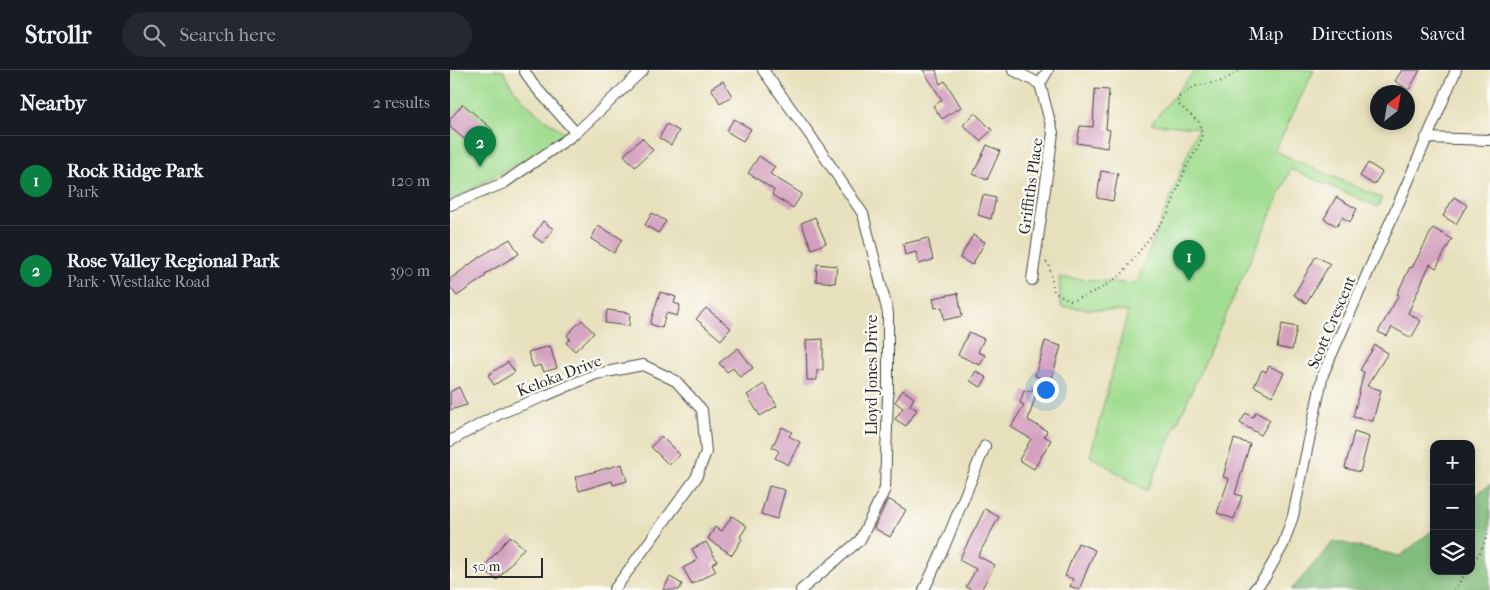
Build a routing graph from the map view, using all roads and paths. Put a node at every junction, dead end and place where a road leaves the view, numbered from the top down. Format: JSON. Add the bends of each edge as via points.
{"nodes":[{"id":1,"x":524,"y":70,"type":"edge"},
{"id":2,"x":643,"y":70,"type":"edge"},
{"id":3,"x":763,"y":70,"type":"edge"},
{"id":4,"x":1013,"y":70,"type":"edge"},
{"id":5,"x":1048,"y":70,"type":"edge"},
{"id":6,"x":1240,"y":70,"type":"edge"},
{"id":7,"x":1456,"y":70,"type":"edge"},
{"id":8,"x":1040,"y":84,"type":"junction"},
{"id":9,"x":576,"y":133,"type":"junction"},
{"id":10,"x":1426,"y":138,"type":"junction"},
{"id":11,"x":1490,"y":140,"type":"edge"},
{"id":12,"x":450,"y":205,"type":"edge"},
{"id":13,"x":1036,"y":254,"type":"junction"},
{"id":14,"x":1032,"y":280,"type":"dead end"},
{"id":15,"x":450,"y":442,"type":"edge"},
{"id":16,"x":985,"y":446,"type":"dead end"},
{"id":17,"x":1490,"y":531,"type":"edge"},
{"id":18,"x":1475,"y":560,"type":"edge"},
{"id":19,"x":1464,"y":575,"type":"edge"},
{"id":20,"x":614,"y":590,"type":"edge"},
{"id":21,"x":801,"y":590,"type":"edge"},
{"id":22,"x":924,"y":590,"type":"edge"},
{"id":23,"x":1254,"y":590,"type":"edge"},
{"id":24,"x":1454,"y":590,"type":"edge"}],
"edges":[{"from":1,"to":9,"type":"street","via":[[532,84]]},
{"from":2,"to":9,"type":"street"},
{"from":3,"to":21,"type":"street","name":"Lloyd Jones Drive","via":[[863,214],[888,313],[884,489],[860,540]]},
{"from":4,"to":8,"type":"street"},
{"from":5,"to":8,"type":"street"},
{"from":6,"to":13,"type":"path","via":[[1223,82],[1195,86],[1178,98],[1178,104],[1200,123],[1202,138],[1168,214],[1121,275],[1100,289],[1072,301],[1054,292],[1049,264]]},
{"from":7,"to":10,"type":"street","name":"Scott Crescent"},
{"from":8,"to":13,"type":"street","name":"Griffiths Place","via":[[1053,133]]},
{"from":9,"to":12,"type":"street","via":[[504,182]]},
{"from":10,"to":11,"type":"street"},
{"from":10,"to":23,"type":"street","name":"Scott Crescent","via":[[1323,374],[1293,516],[1283,545]]},
{"from":13,"to":14,"type":"street","name":"Griffiths Place"},
{"from":15,"to":20,"type":"street","name":"Keloka Drive","via":[[501,413],[596,374],[643,365],[676,381],[702,410],[706,452],[696,478]]},
{"from":16,"to":22,"type":"street"},
{"from":17,"to":18,"type":"path"},
{"from":19,"to":24,"type":"path"}]}
